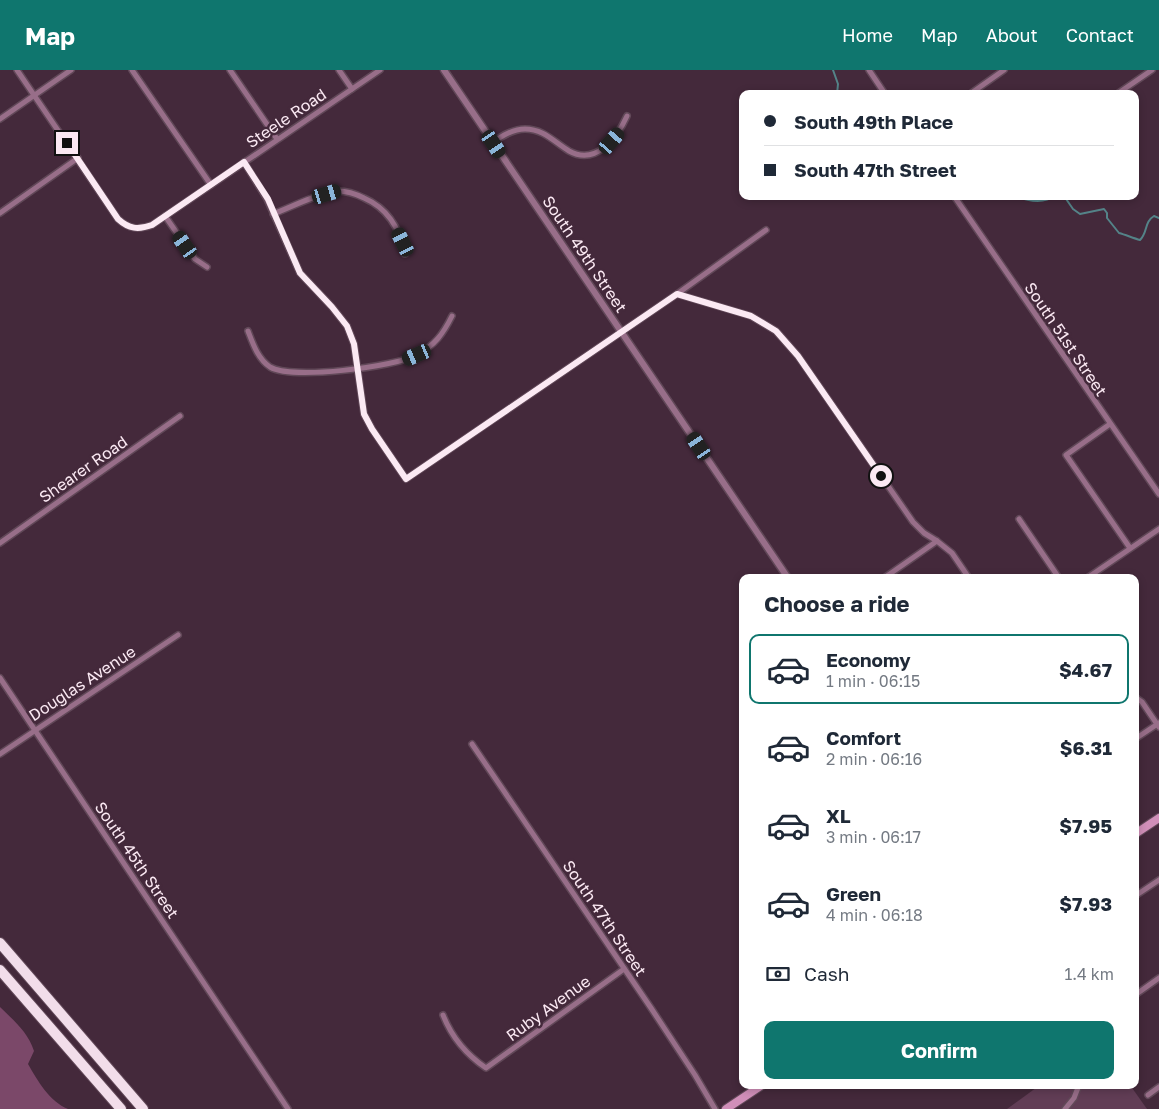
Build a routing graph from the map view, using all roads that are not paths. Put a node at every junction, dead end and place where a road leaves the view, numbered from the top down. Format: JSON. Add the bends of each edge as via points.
{"nodes":[{"id":1,"x":17,"y":70,"type":"edge"},
{"id":2,"x":71,"y":70,"type":"edge"},
{"id":3,"x":132,"y":70,"type":"edge"},
{"id":4,"x":230,"y":70,"type":"edge"},
{"id":5,"x":339,"y":70,"type":"edge"},
{"id":6,"x":380,"y":70,"type":"edge"},
{"id":7,"x":444,"y":70,"type":"edge"},
{"id":8,"x":869,"y":70,"type":"edge"},
{"id":9,"x":1004,"y":70,"type":"edge"},
{"id":10,"x":1152,"y":70,"type":"edge"},
{"id":11,"x":352,"y":89,"type":"junction"},
{"id":12,"x":882,"y":90,"type":"edge"},
{"id":13,"x":976,"y":90,"type":"edge"},
{"id":14,"x":1123,"y":90,"type":"edge"},
{"id":15,"x":34,"y":96,"type":"junction"},
{"id":16,"x":627,"y":116,"type":"dead end"},
{"id":17,"x":0,"y":120,"type":"edge"},
{"id":18,"x":277,"y":140,"type":"junction"},
{"id":19,"x":493,"y":142,"type":"junction"},
{"id":20,"x":78,"y":158,"type":"junction"},
{"id":21,"x":244,"y":162,"type":"junction"},
{"id":22,"x":211,"y":185,"type":"junction"},
{"id":23,"x":957,"y":200,"type":"edge"},
{"id":24,"x":0,"y":214,"type":"edge"},
{"id":25,"x":273,"y":214,"type":"junction"},
{"id":26,"x":165,"y":216,"type":"junction"},
{"id":27,"x":766,"y":230,"type":"dead end"},
{"id":28,"x":405,"y":254,"type":"dead end"},
{"id":29,"x":207,"y":267,"type":"dead end"},
{"id":30,"x":677,"y":294,"type":"junction"},
{"id":31,"x":452,"y":316,"type":"dead end"},
{"id":32,"x":248,"y":331,"type":"dead end"},
{"id":33,"x":621,"y":332,"type":"junction"},
{"id":34,"x":357,"y":368,"type":"junction"},
{"id":35,"x":180,"y":416,"type":"dead end"},
{"id":36,"x":1110,"y":424,"type":"junction"},
{"id":37,"x":1159,"y":494,"type":"edge"},
{"id":38,"x":1019,"y":519,"type":"dead end"},
{"id":39,"x":1159,"y":529,"type":"edge"},
{"id":40,"x":938,"y":541,"type":"junction"},
{"id":41,"x":0,"y":543,"type":"edge"},
{"id":42,"x":1130,"y":548,"type":"junction"},
{"id":43,"x":785,"y":574,"type":"edge"},
{"id":44,"x":890,"y":574,"type":"edge"},
{"id":45,"x":966,"y":574,"type":"edge"},
{"id":46,"x":1056,"y":574,"type":"edge"},
{"id":47,"x":1093,"y":574,"type":"edge"},
{"id":48,"x":178,"y":635,"type":"dead end"},
{"id":49,"x":0,"y":678,"type":"edge"},
{"id":50,"x":1139,"y":700,"type":"edge"},
{"id":51,"x":1158,"y":725,"type":"edge"},
{"id":52,"x":35,"y":729,"type":"junction"},
{"id":53,"x":1139,"y":737,"type":"edge"},
{"id":54,"x":472,"y":744,"type":"dead end"},
{"id":55,"x":0,"y":754,"type":"edge"},
{"id":56,"x":1159,"y":818,"type":"edge"},
{"id":57,"x":1139,"y":831,"type":"edge"},
{"id":58,"x":1159,"y":880,"type":"edge"},
{"id":59,"x":1139,"y":893,"type":"edge"},
{"id":60,"x":0,"y":943,"type":"edge"},
{"id":61,"x":624,"y":969,"type":"junction"},
{"id":62,"x":0,"y":970,"type":"edge"},
{"id":63,"x":1159,"y":978,"type":"edge"},
{"id":64,"x":1139,"y":992,"type":"edge"},
{"id":65,"x":444,"y":1015,"type":"dead end"},
{"id":66,"x":1159,"y":1087,"type":"edge"},
{"id":67,"x":756,"y":1089,"type":"edge"},
{"id":68,"x":1077,"y":1089,"type":"edge"},
{"id":69,"x":1148,"y":1095,"type":"dead end"},
{"id":70,"x":120,"y":1109,"type":"edge"},
{"id":71,"x":143,"y":1109,"type":"edge"},
{"id":72,"x":288,"y":1109,"type":"edge"},
{"id":73,"x":715,"y":1109,"type":"edge"},
{"id":74,"x":726,"y":1109,"type":"edge"},
{"id":75,"x":1065,"y":1109,"type":"edge"}],
"edges":[{"from":1,"to":15,"type":"street"},
{"from":2,"to":15,"type":"street"},
{"from":3,"to":22,"type":"street"},
{"from":4,"to":18,"type":"street"},
{"from":5,"to":11,"type":"street"},
{"from":6,"to":11,"type":"street","name":"Steele Road"},
{"from":7,"to":19,"type":"street","name":"South 49th Street"},
{"from":8,"to":12,"type":"street"},
{"from":9,"to":13,"type":"street"},
{"from":10,"to":14,"type":"street"},
{"from":11,"to":18,"type":"street","name":"Steele Road"},
{"from":15,"to":17,"type":"street"},
{"from":15,"to":20,"type":"street"},
{"from":16,"to":19,"type":"street","via":[[612,141],[600,152],[587,155],[570,152],[543,133],[532,130],[514,131]]},
{"from":18,"to":21,"type":"street","name":"Steele Road"},
{"from":19,"to":33,"type":"street","name":"South 49th Street"},
{"from":20,"to":24,"type":"street"},
{"from":20,"to":26,"type":"street","name":"Steele Road","via":[[118,219],[129,227],[143,228]]},
{"from":21,"to":22,"type":"street","name":"Steele Road"},
{"from":21,"to":25,"type":"street","via":[[268,199]]},
{"from":22,"to":26,"type":"street","name":"Steele Road"},
{"from":23,"to":36,"type":"street","name":"South 51st Street"},
{"from":25,"to":28,"type":"street","via":[[338,191],[352,192],[385,210],[403,242]]},
{"from":25,"to":34,"type":"street","via":[[300,273],[347,326],[354,344]]},
{"from":26,"to":29,"type":"street","via":[[195,259]]},
{"from":27,"to":30,"type":"street"},
{"from":30,"to":33,"type":"street"},
{"from":30,"to":40,"type":"street","via":[[751,316],[776,331],[798,356],[913,522],[924,534]]},
{"from":31,"to":34,"type":"street","via":[[436,342],[417,355],[392,363]]},
{"from":32,"to":34,"type":"street","via":[[255,349],[270,367],[301,373]]},
{"from":33,"to":34,"type":"street","via":[[406,479],[364,414]]},
{"from":33,"to":43,"type":"street","name":"South 49th Street"},
{"from":35,"to":41,"type":"street","name":"Shearer Road"},
{"from":36,"to":37,"type":"street","name":"South 51st Street"},
{"from":36,"to":42,"type":"street","via":[[1066,455]]},
{"from":38,"to":46,"type":"street"},
{"from":39,"to":42,"type":"street"},
{"from":40,"to":44,"type":"street"},
{"from":40,"to":45,"type":"street","via":[[952,552]]},
{"from":42,"to":47,"type":"street"},
{"from":48,"to":52,"type":"street","name":"Douglas Avenue"},
{"from":49,"to":52,"type":"street","name":"South 45th Street"},
{"from":50,"to":51,"type":"street"},
{"from":51,"to":53,"type":"street"},
{"from":52,"to":55,"type":"street","name":"Douglas Avenue"},
{"from":52,"to":72,"type":"street","name":"South 45th Street"},
{"from":54,"to":61,"type":"street","name":"South 47th Street"},
{"from":56,"to":57,"type":"main road"},
{"from":58,"to":59,"type":"street"},
{"from":60,"to":71,"type":"highway"},
{"from":61,"to":65,"type":"street","name":"Ruby Avenue","via":[[486,1068],[468,1055]]},
{"from":61,"to":73,"type":"street","name":"South 47th Street"},
{"from":62,"to":70,"type":"highway"},
{"from":63,"to":64,"type":"street"},
{"from":66,"to":69,"type":"street"},
{"from":67,"to":74,"type":"main road"},
{"from":68,"to":75,"type":"street"}]}
